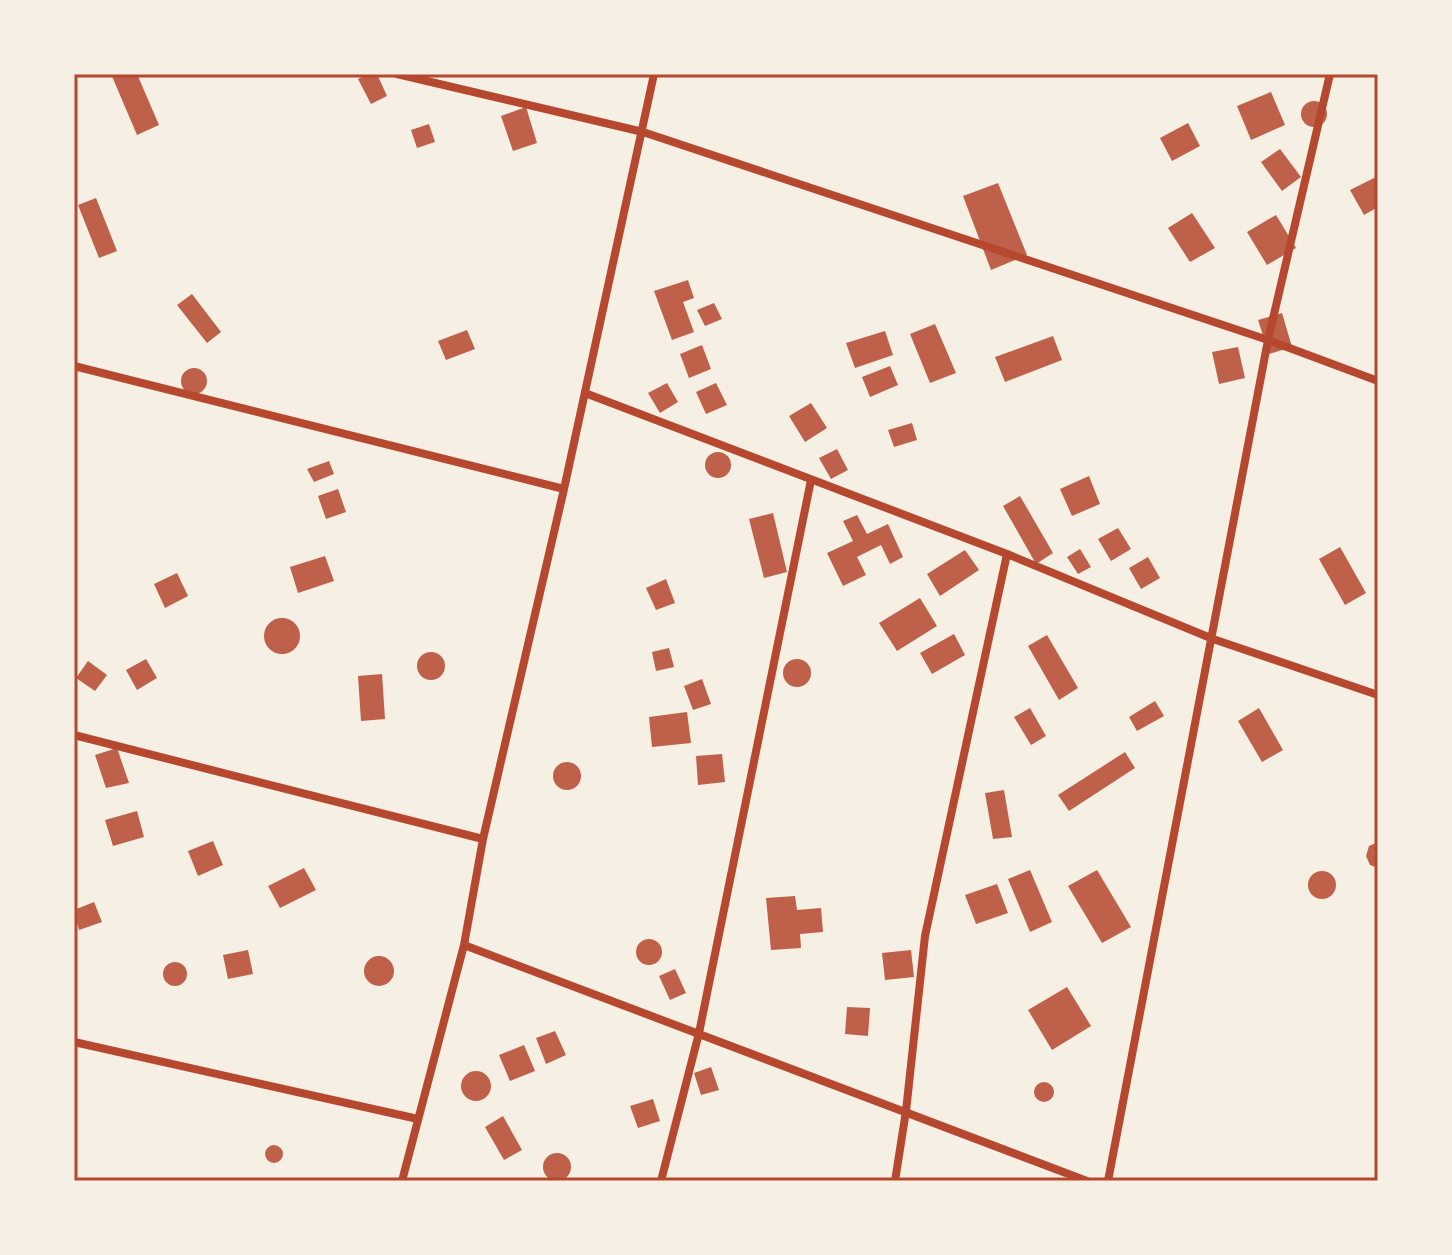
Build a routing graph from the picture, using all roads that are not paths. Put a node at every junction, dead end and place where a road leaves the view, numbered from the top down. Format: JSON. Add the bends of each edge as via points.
{"nodes":[{"id":1,"x":397,"y":74,"type":"edge"},
{"id":2,"x":654,"y":74,"type":"edge"},
{"id":3,"x":1330,"y":74,"type":"edge"},
{"id":4,"x":643,"y":132,"type":"junction"},
{"id":5,"x":1268,"y":340,"type":"junction"},
{"id":6,"x":74,"y":366,"type":"edge"},
{"id":7,"x":1378,"y":381,"type":"edge"},
{"id":8,"x":585,"y":393,"type":"junction"},
{"id":9,"x":811,"y":480,"type":"junction"},
{"id":10,"x":564,"y":489,"type":"junction"},
{"id":11,"x":1007,"y":554,"type":"junction"},
{"id":12,"x":1213,"y":639,"type":"junction"},
{"id":13,"x":1378,"y":695,"type":"edge"},
{"id":14,"x":74,"y":735,"type":"edge"},
{"id":15,"x":483,"y":839,"type":"junction"},
{"id":16,"x":464,"y":945,"type":"junction"},
{"id":17,"x":699,"y":1033,"type":"junction"},
{"id":18,"x":74,"y":1042,"type":"edge"},
{"id":19,"x":906,"y":1111,"type":"junction"},
{"id":20,"x":418,"y":1119,"type":"junction"},
{"id":21,"x":402,"y":1181,"type":"edge"},
{"id":22,"x":661,"y":1181,"type":"edge"},
{"id":23,"x":895,"y":1181,"type":"edge"},
{"id":24,"x":1087,"y":1181,"type":"edge"},
{"id":25,"x":1108,"y":1181,"type":"edge"}],
"edges":[{"from":1,"to":4,"type":"street"},
{"from":2,"to":4,"type":"street"},
{"from":3,"to":5,"type":"street"},
{"from":4,"to":5,"type":"street"},
{"from":4,"to":8,"type":"street"},
{"from":5,"to":7,"type":"street"},
{"from":5,"to":12,"type":"street"},
{"from":6,"to":10,"type":"street"},
{"from":8,"to":9,"type":"street"},
{"from":8,"to":10,"type":"street"},
{"from":9,"to":11,"type":"street"},
{"from":9,"to":17,"type":"street"},
{"from":10,"to":15,"type":"street"},
{"from":11,"to":12,"type":"street"},
{"from":11,"to":19,"type":"street","via":[[925,936]]},
{"from":12,"to":13,"type":"street"},
{"from":12,"to":25,"type":"street"},
{"from":14,"to":15,"type":"street"},
{"from":15,"to":16,"type":"street"},
{"from":16,"to":17,"type":"street"},
{"from":16,"to":20,"type":"street"},
{"from":17,"to":19,"type":"street"},
{"from":17,"to":22,"type":"street"},
{"from":18,"to":20,"type":"street"},
{"from":19,"to":23,"type":"street"},
{"from":19,"to":24,"type":"street"},
{"from":20,"to":21,"type":"street"}]}
